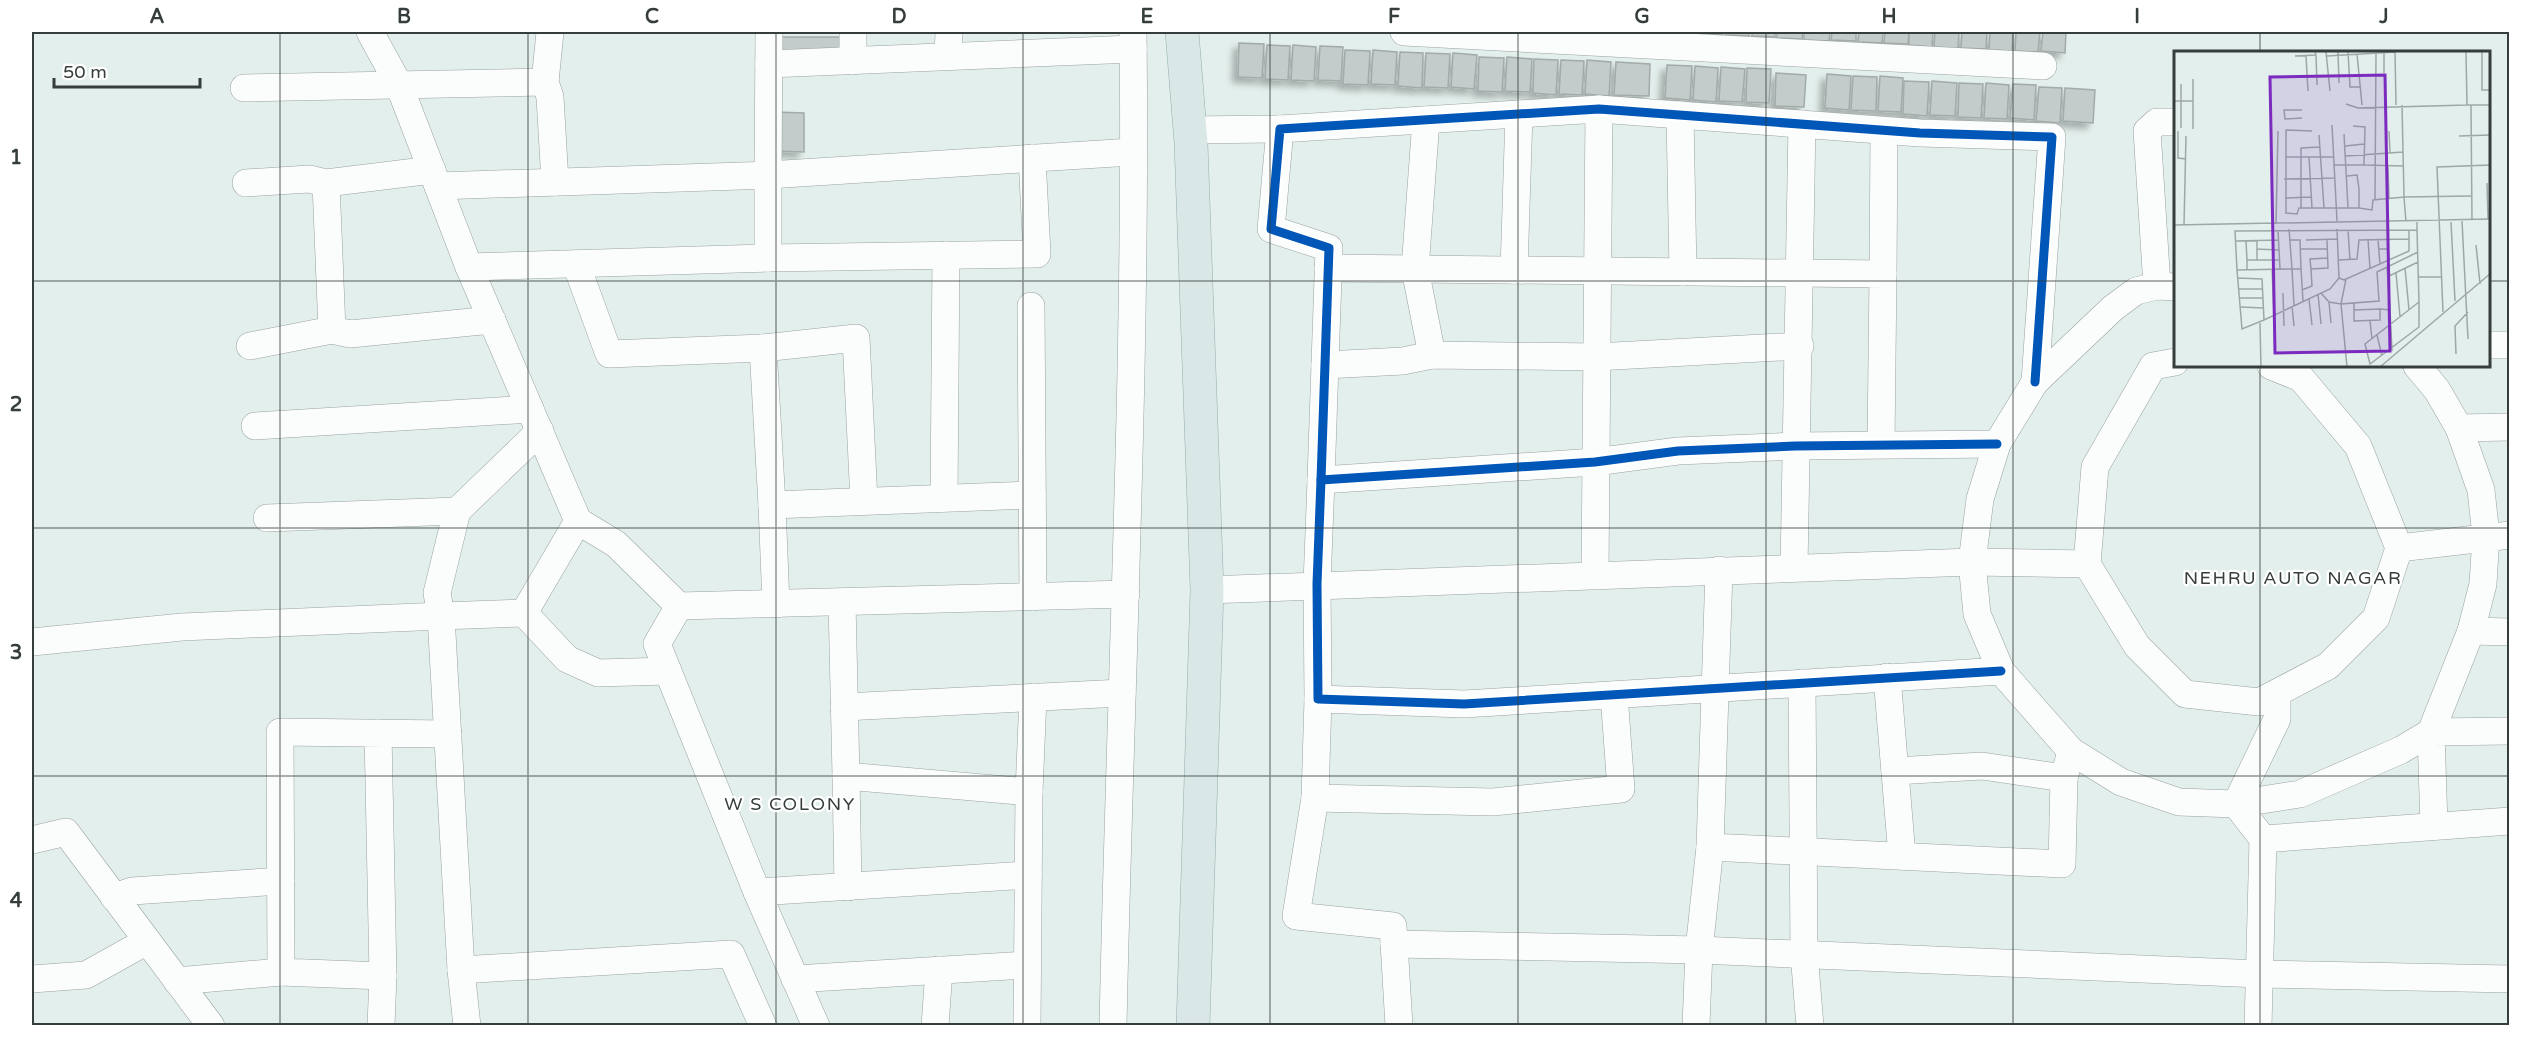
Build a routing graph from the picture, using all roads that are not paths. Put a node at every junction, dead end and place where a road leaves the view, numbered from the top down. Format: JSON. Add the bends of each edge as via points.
{"nodes":[{"id":1,"x":370,"y":32,"type":"edge"},
{"id":2,"x":550,"y":32,"type":"edge"},
{"id":3,"x":769,"y":32,"type":"edge"},
{"id":4,"x":853,"y":32,"type":"edge"},
{"id":5,"x":1182,"y":32,"type":"edge"},
{"id":6,"x":1404,"y":32,"type":"edge"},
{"id":7,"x":1133,"y":40,"type":"edge"},
{"id":8,"x":1039,"y":42,"type":"edge"},
{"id":9,"x":949,"y":44,"type":"edge"},
{"id":10,"x":853,"y":61,"type":"junction"},
{"id":11,"x":769,"y":64,"type":"junction"},
{"id":12,"x":2043,"y":66,"type":"dead end"},
{"id":13,"x":545,"y":82,"type":"junction"},
{"id":14,"x":399,"y":85,"type":"junction"},
{"id":15,"x":244,"y":88,"type":"dead end"},
{"id":16,"x":1599,"y":109,"type":"junction"},
{"id":17,"x":1519,"y":114,"type":"junction"},
{"id":18,"x":1680,"y":115,"type":"junction"},
{"id":19,"x":1426,"y":120,"type":"junction"},
{"id":20,"x":2174,"y":122,"type":"edge"},
{"id":21,"x":1802,"y":124,"type":"junction"},
{"id":22,"x":1280,"y":129,"type":"junction"},
{"id":23,"x":1190,"y":130,"type":"junction"},
{"id":24,"x":1884,"y":131,"type":"junction"},
{"id":25,"x":1132,"y":152,"type":"junction"},
{"id":26,"x":1032,"y":158,"type":"junction"},
{"id":27,"x":768,"y":175,"type":"junction"},
{"id":28,"x":435,"y":178,"type":"junction"},
{"id":29,"x":555,"y":182,"type":"junction"},
{"id":30,"x":246,"y":183,"type":"dead end"},
{"id":31,"x":326,"y":183,"type":"junction"},
{"id":32,"x":946,"y":255,"type":"junction"},
{"id":33,"x":768,"y":258,"type":"junction"},
{"id":34,"x":576,"y":264,"type":"junction"},
{"id":35,"x":469,"y":267,"type":"junction"},
{"id":36,"x":1328,"y":268,"type":"junction"},
{"id":37,"x":1415,"y":269,"type":"junction"},
{"id":38,"x":1514,"y":270,"type":"junction"},
{"id":39,"x":1597,"y":271,"type":"junction"},
{"id":40,"x":1683,"y":272,"type":"junction"},
{"id":41,"x":1800,"y":273,"type":"junction"},
{"id":42,"x":1883,"y":274,"type":"junction"},
{"id":43,"x":2166,"y":286,"type":"edge"},
{"id":44,"x":1031,"y":306,"type":"dead end"},
{"id":45,"x":492,"y":320,"type":"junction"},
{"id":46,"x":332,"y":330,"type":"junction"},
{"id":47,"x":2490,"y":345,"type":"edge"},
{"id":48,"x":2510,"y":345,"type":"edge"},
{"id":49,"x":250,"y":346,"type":"dead end"},
{"id":50,"x":1800,"y":346,"type":"junction"},
{"id":51,"x":763,"y":348,"type":"junction"},
{"id":52,"x":1432,"y":355,"type":"junction"},
{"id":53,"x":1596,"y":357,"type":"junction"},
{"id":54,"x":2174,"y":362,"type":"edge"},
{"id":55,"x":1325,"y":364,"type":"junction"},
{"id":56,"x":2276,"y":368,"type":"edge"},
{"id":57,"x":2419,"y":368,"type":"edge"},
{"id":58,"x":2035,"y":382,"type":"junction"},
{"id":59,"x":535,"y":420,"type":"junction"},
{"id":60,"x":255,"y":426,"type":"dead end"},
{"id":61,"x":2510,"y":427,"type":"edge"},
{"id":62,"x":2459,"y":428,"type":"junction"},
{"id":63,"x":1881,"y":444,"type":"junction"},
{"id":64,"x":1997,"y":444,"type":"junction"},
{"id":65,"x":1795,"y":446,"type":"junction"},
{"id":66,"x":1595,"y":462,"type":"junction"},
{"id":67,"x":1321,"y":480,"type":"junction"},
{"id":68,"x":1032,"y":495,"type":"junction"},
{"id":69,"x":945,"y":498,"type":"junction"},
{"id":70,"x":864,"y":501,"type":"junction"},
{"id":71,"x":772,"y":505,"type":"junction"},
{"id":72,"x":457,"y":511,"type":"junction"},
{"id":73,"x":267,"y":518,"type":"dead end"},
{"id":74,"x":578,"y":521,"type":"junction"},
{"id":75,"x":2498,"y":535,"type":"edge"},
{"id":76,"x":2399,"y":548,"type":"junction"},
{"id":77,"x":1972,"y":562,"type":"junction"},
{"id":78,"x":2087,"y":564,"type":"junction"},
{"id":79,"x":1794,"y":568,"type":"junction"},
{"id":80,"x":1719,"y":570,"type":"junction"},
{"id":81,"x":1595,"y":574,"type":"junction"},
{"id":82,"x":1317,"y":584,"type":"junction"},
{"id":83,"x":1207,"y":590,"type":"junction"},
{"id":84,"x":1126,"y":594,"type":"junction"},
{"id":85,"x":1033,"y":597,"type":"junction"},
{"id":86,"x":842,"y":602,"type":"junction"},
{"id":87,"x":776,"y":604,"type":"junction"},
{"id":88,"x":680,"y":606,"type":"junction"},
{"id":89,"x":524,"y":613,"type":"junction"},
{"id":90,"x":441,"y":616,"type":"junction"},
{"id":91,"x":2471,"y":632,"type":"junction"},
{"id":92,"x":2510,"y":632,"type":"edge"},
{"id":93,"x":32,"y":642,"type":"edge"},
{"id":94,"x":657,"y":644,"type":"junction"},
{"id":95,"x":668,"y":671,"type":"junction"},
{"id":96,"x":2001,"y":671,"type":"junction"},
{"id":97,"x":635,"y":672,"type":"junction"},
{"id":98,"x":1887,"y":677,"type":"junction"},
{"id":99,"x":1802,"y":683,"type":"junction"},
{"id":100,"x":1716,"y":688,"type":"junction"},
{"id":101,"x":1122,"y":693,"type":"junction"},
{"id":102,"x":2277,"y":693,"type":"junction"},
{"id":103,"x":1614,"y":695,"type":"junction"},
{"id":104,"x":1034,"y":698,"type":"junction"},
{"id":105,"x":1318,"y":699,"type":"junction"},
{"id":106,"x":844,"y":707,"type":"junction"},
{"id":107,"x":2510,"y":731,"type":"edge"},
{"id":108,"x":2431,"y":732,"type":"junction"},
{"id":109,"x":378,"y":733,"type":"junction"},
{"id":110,"x":448,"y":734,"type":"junction"},
{"id":111,"x":2071,"y":751,"type":"junction"},
{"id":112,"x":1895,"y":771,"type":"junction"},
{"id":113,"x":846,"y":776,"type":"junction"},
{"id":114,"x":2064,"y":778,"type":"junction"},
{"id":115,"x":1029,"y":792,"type":"junction"},
{"id":116,"x":1315,"y":798,"type":"junction"},
{"id":117,"x":2236,"y":804,"type":"junction"},
{"id":118,"x":2510,"y":821,"type":"edge"},
{"id":119,"x":2434,"y":826,"type":"junction"},
{"id":120,"x":2263,"y":839,"type":"junction"},
{"id":121,"x":32,"y":840,"type":"edge"},
{"id":122,"x":1710,"y":847,"type":"junction"},
{"id":123,"x":1803,"y":851,"type":"junction"},
{"id":124,"x":1902,"y":856,"type":"junction"},
{"id":125,"x":1028,"y":875,"type":"junction"},
{"id":126,"x":281,"y":881,"type":"junction"},
{"id":127,"x":848,"y":886,"type":"junction"},
{"id":128,"x":757,"y":892,"type":"junction"},
{"id":129,"x":114,"y":897,"type":"junction"},
{"id":130,"x":147,"y":941,"type":"junction"},
{"id":131,"x":1394,"y":944,"type":"junction"},
{"id":132,"x":1699,"y":950,"type":"junction"},
{"id":133,"x":1804,"y":953,"type":"junction"},
{"id":134,"x":1028,"y":964,"type":"junction"},
{"id":135,"x":461,"y":970,"type":"junction"},
{"id":136,"x":939,"y":970,"type":"junction"},
{"id":137,"x":281,"y":972,"type":"junction"},
{"id":138,"x":2259,"y":974,"type":"junction"},
{"id":139,"x":383,"y":976,"type":"junction"},
{"id":140,"x":32,"y":979,"type":"edge"},
{"id":141,"x":795,"y":979,"type":"junction"},
{"id":142,"x":2510,"y":979,"type":"edge"},
{"id":143,"x":177,"y":981,"type":"junction"},
{"id":144,"x":211,"y":1026,"type":"edge"},
{"id":145,"x":381,"y":1026,"type":"edge"},
{"id":146,"x":467,"y":1026,"type":"edge"},
{"id":147,"x":763,"y":1026,"type":"edge"},
{"id":148,"x":816,"y":1026,"type":"edge"},
{"id":149,"x":935,"y":1026,"type":"edge"},
{"id":150,"x":1027,"y":1026,"type":"edge"},
{"id":151,"x":1113,"y":1026,"type":"edge"},
{"id":152,"x":1193,"y":1026,"type":"edge"},
{"id":153,"x":1399,"y":1026,"type":"edge"},
{"id":154,"x":1696,"y":1026,"type":"edge"},
{"id":155,"x":1810,"y":1026,"type":"edge"},
{"id":156,"x":2258,"y":1026,"type":"edge"}],
"edges":[{"from":1,"to":14,"type":"street"},
{"from":2,"to":13,"type":"street"},
{"from":3,"to":11,"type":"street"},
{"from":4,"to":10,"type":"street"},
{"from":5,"to":23,"type":"main road"},
{"from":6,"to":12,"type":"street"},
{"from":7,"to":8,"type":"street"},
{"from":7,"to":25,"type":"street"},
{"from":8,"to":9,"type":"street"},
{"from":9,"to":10,"type":"street"},
{"from":10,"to":11,"type":"street"},
{"from":11,"to":27,"type":"street"},
{"from":13,"to":14,"type":"street"},
{"from":13,"to":29,"type":"street","via":[[550,97]]},
{"from":14,"to":15,"type":"street"},
{"from":14,"to":28,"type":"street"},
{"from":16,"to":17,"type":"street"},
{"from":16,"to":18,"type":"street"},
{"from":16,"to":39,"type":"street"},
{"from":17,"to":19,"type":"street"},
{"from":17,"to":38,"type":"street"},
{"from":18,"to":21,"type":"street"},
{"from":18,"to":40,"type":"street"},
{"from":19,"to":22,"type":"street"},
{"from":19,"to":37,"type":"street"},
{"from":20,"to":43,"type":"street","via":[[2157,122],[2147,131]]},
{"from":21,"to":24,"type":"street"},
{"from":21,"to":41,"type":"street"},
{"from":22,"to":23,"type":"street"},
{"from":22,"to":36,"type":"street","via":[[1271,229],[1329,248]]},
{"from":23,"to":83,"type":"main road"},
{"from":24,"to":42,"type":"street"},
{"from":24,"to":58,"type":"street","via":[[2052,137]]},
{"from":25,"to":26,"type":"street"},
{"from":25,"to":84,"type":"street"},
{"from":26,"to":27,"type":"street"},
{"from":26,"to":32,"type":"street","via":[[1037,254]]},
{"from":27,"to":29,"type":"street"},
{"from":27,"to":33,"type":"street"},
{"from":28,"to":29,"type":"street"},
{"from":28,"to":31,"type":"street"},
{"from":28,"to":35,"type":"street"},
{"from":30,"to":31,"type":"street","via":[[309,179]]},
{"from":31,"to":46,"type":"street"},
{"from":32,"to":33,"type":"street"},
{"from":32,"to":69,"type":"street"},
{"from":33,"to":34,"type":"street"},
{"from":34,"to":35,"type":"street"},
{"from":34,"to":51,"type":"street","via":[[609,354]]},
{"from":35,"to":45,"type":"street"},
{"from":36,"to":37,"type":"street"},
{"from":36,"to":55,"type":"street"},
{"from":37,"to":38,"type":"street"},
{"from":37,"to":52,"type":"street"},
{"from":38,"to":39,"type":"street"},
{"from":39,"to":40,"type":"street"},
{"from":39,"to":53,"type":"street"},
{"from":40,"to":41,"type":"street"},
{"from":41,"to":42,"type":"street"},
{"from":41,"to":50,"type":"street"},
{"from":42,"to":63,"type":"street"},
{"from":43,"to":58,"type":"street","via":[[2136,291]]},
{"from":44,"to":68,"type":"street"},
{"from":45,"to":46,"type":"street","via":[[350,334]]},
{"from":45,"to":59,"type":"street"},
{"from":46,"to":49,"type":"street"},
{"from":47,"to":48,"type":"street"},
{"from":50,"to":53,"type":"street"},
{"from":50,"to":65,"type":"street"},
{"from":51,"to":70,"type":"street","via":[[856,338]]},
{"from":51,"to":71,"type":"street"},
{"from":52,"to":53,"type":"street"},
{"from":52,"to":55,"type":"street","via":[[1403,361]]},
{"from":53,"to":66,"type":"street"},
{"from":54,"to":78,"type":"street","via":[[2153,366],[2096,466]]},
{"from":55,"to":67,"type":"street"},
{"from":56,"to":76,"type":"street","via":[[2301,378],[2358,447]]},
{"from":57,"to":62,"type":"street"},
{"from":58,"to":64,"type":"street"},
{"from":59,"to":60,"type":"street"},
{"from":59,"to":72,"type":"street"},
{"from":59,"to":74,"type":"street"},
{"from":61,"to":62,"type":"street"},
{"from":62,"to":75,"type":"street"},
{"from":63,"to":64,"type":"street"},
{"from":63,"to":65,"type":"street"},
{"from":64,"to":77,"type":"street","via":[[1980,498]]},
{"from":65,"to":66,"type":"street","via":[[1678,452]]},
{"from":65,"to":79,"type":"street"},
{"from":66,"to":67,"type":"street"},
{"from":66,"to":81,"type":"street"},
{"from":67,"to":82,"type":"street"},
{"from":68,"to":69,"type":"street"},
{"from":68,"to":85,"type":"street"},
{"from":69,"to":70,"type":"street"},
{"from":70,"to":71,"type":"street"},
{"from":71,"to":87,"type":"street"},
{"from":72,"to":73,"type":"street"},
{"from":72,"to":90,"type":"street","via":[[437,593]]},
{"from":74,"to":88,"type":"street","via":[[616,544]]},
{"from":74,"to":89,"type":"street"},
{"from":75,"to":76,"type":"street"},
{"from":75,"to":91,"type":"street"},
{"from":76,"to":102,"type":"street","via":[[2376,618],[2328,666]]},
{"from":77,"to":78,"type":"street"},
{"from":77,"to":79,"type":"street"},
{"from":77,"to":96,"type":"street","via":[[1977,614]]},
{"from":78,"to":102,"type":"street","via":[[2137,646],[2185,694],[2259,702]]},
{"from":79,"to":80,"type":"street"},
{"from":80,"to":81,"type":"street"},
{"from":80,"to":100,"type":"street"},
{"from":81,"to":82,"type":"street"},
{"from":82,"to":83,"type":"street"},
{"from":82,"to":105,"type":"street"},
{"from":83,"to":152,"type":"main road"},
{"from":84,"to":85,"type":"street"},
{"from":84,"to":101,"type":"street"},
{"from":85,"to":86,"type":"street"},
{"from":86,"to":87,"type":"street"},
{"from":86,"to":106,"type":"street"},
{"from":87,"to":88,"type":"street"},
{"from":88,"to":94,"type":"street"},
{"from":89,"to":90,"type":"street"},
{"from":89,"to":97,"type":"street","via":[[567,659],[598,673]]},
{"from":90,"to":93,"type":"street","via":[[182,627]]},
{"from":90,"to":110,"type":"street"},
{"from":91,"to":92,"type":"street"},
{"from":91,"to":108,"type":"street"},
{"from":94,"to":95,"type":"street"},
{"from":94,"to":97,"type":"street"},
{"from":95,"to":97,"type":"street"},
{"from":95,"to":128,"type":"street"},
{"from":96,"to":98,"type":"street"},
{"from":96,"to":111,"type":"street"},
{"from":98,"to":99,"type":"street"},
{"from":98,"to":112,"type":"street"},
{"from":99,"to":100,"type":"street"},
{"from":99,"to":123,"type":"street"},
{"from":100,"to":103,"type":"street"},
{"from":100,"to":122,"type":"street"},
{"from":101,"to":104,"type":"street"},
{"from":101,"to":151,"type":"street"},
{"from":102,"to":117,"type":"street","via":[[2277,719]]},
{"from":103,"to":105,"type":"street","via":[[1464,704]]},
{"from":103,"to":116,"type":"street","via":[[1621,789],[1493,802]]},
{"from":104,"to":106,"type":"street"},
{"from":104,"to":115,"type":"street"},
{"from":105,"to":116,"type":"street"},
{"from":106,"to":113,"type":"street"},
{"from":107,"to":108,"type":"street"},
{"from":108,"to":117,"type":"street","via":[[2401,750],[2300,794]]},
{"from":108,"to":119,"type":"street"},
{"from":109,"to":110,"type":"street"},
{"from":109,"to":126,"type":"street","via":[[280,732]]},
{"from":109,"to":139,"type":"street"},
{"from":110,"to":135,"type":"street"},
{"from":111,"to":114,"type":"street"},
{"from":111,"to":117,"type":"street","via":[[2121,782],[2179,802]]},
{"from":112,"to":114,"type":"street","via":[[1982,766]]},
{"from":112,"to":124,"type":"street"},
{"from":113,"to":115,"type":"street"},
{"from":113,"to":127,"type":"street"},
{"from":114,"to":124,"type":"street","via":[[2062,864]]},
{"from":115,"to":125,"type":"street"},
{"from":116,"to":131,"type":"street","via":[[1296,916],[1393,926]]},
{"from":117,"to":120,"type":"street"},
{"from":118,"to":119,"type":"street"},
{"from":119,"to":120,"type":"street"},
{"from":120,"to":138,"type":"street"},
{"from":121,"to":129,"type":"street","via":[[66,832]]},
{"from":122,"to":123,"type":"street"},
{"from":122,"to":132,"type":"street"},
{"from":123,"to":124,"type":"street"},
{"from":123,"to":133,"type":"street"},
{"from":125,"to":127,"type":"street"},
{"from":125,"to":134,"type":"street"},
{"from":126,"to":129,"type":"street","via":[[132,891]]},
{"from":126,"to":137,"type":"street"},
{"from":127,"to":128,"type":"street"},
{"from":128,"to":141,"type":"street"},
{"from":129,"to":130,"type":"street"},
{"from":130,"to":140,"type":"street","via":[[86,975]]},
{"from":130,"to":143,"type":"street"},
{"from":131,"to":132,"type":"street"},
{"from":131,"to":153,"type":"street"},
{"from":132,"to":133,"type":"street"},
{"from":132,"to":154,"type":"street"},
{"from":133,"to":138,"type":"street"},
{"from":133,"to":155,"type":"street"},
{"from":134,"to":136,"type":"street"},
{"from":134,"to":150,"type":"street"},
{"from":135,"to":146,"type":"street"},
{"from":135,"to":147,"type":"street","via":[[731,954]]},
{"from":136,"to":141,"type":"street"},
{"from":136,"to":149,"type":"street"},
{"from":137,"to":139,"type":"street"},
{"from":137,"to":143,"type":"street"},
{"from":138,"to":142,"type":"street"},
{"from":138,"to":156,"type":"street"},
{"from":139,"to":145,"type":"street"},
{"from":141,"to":148,"type":"street"},
{"from":143,"to":144,"type":"street"}]}
